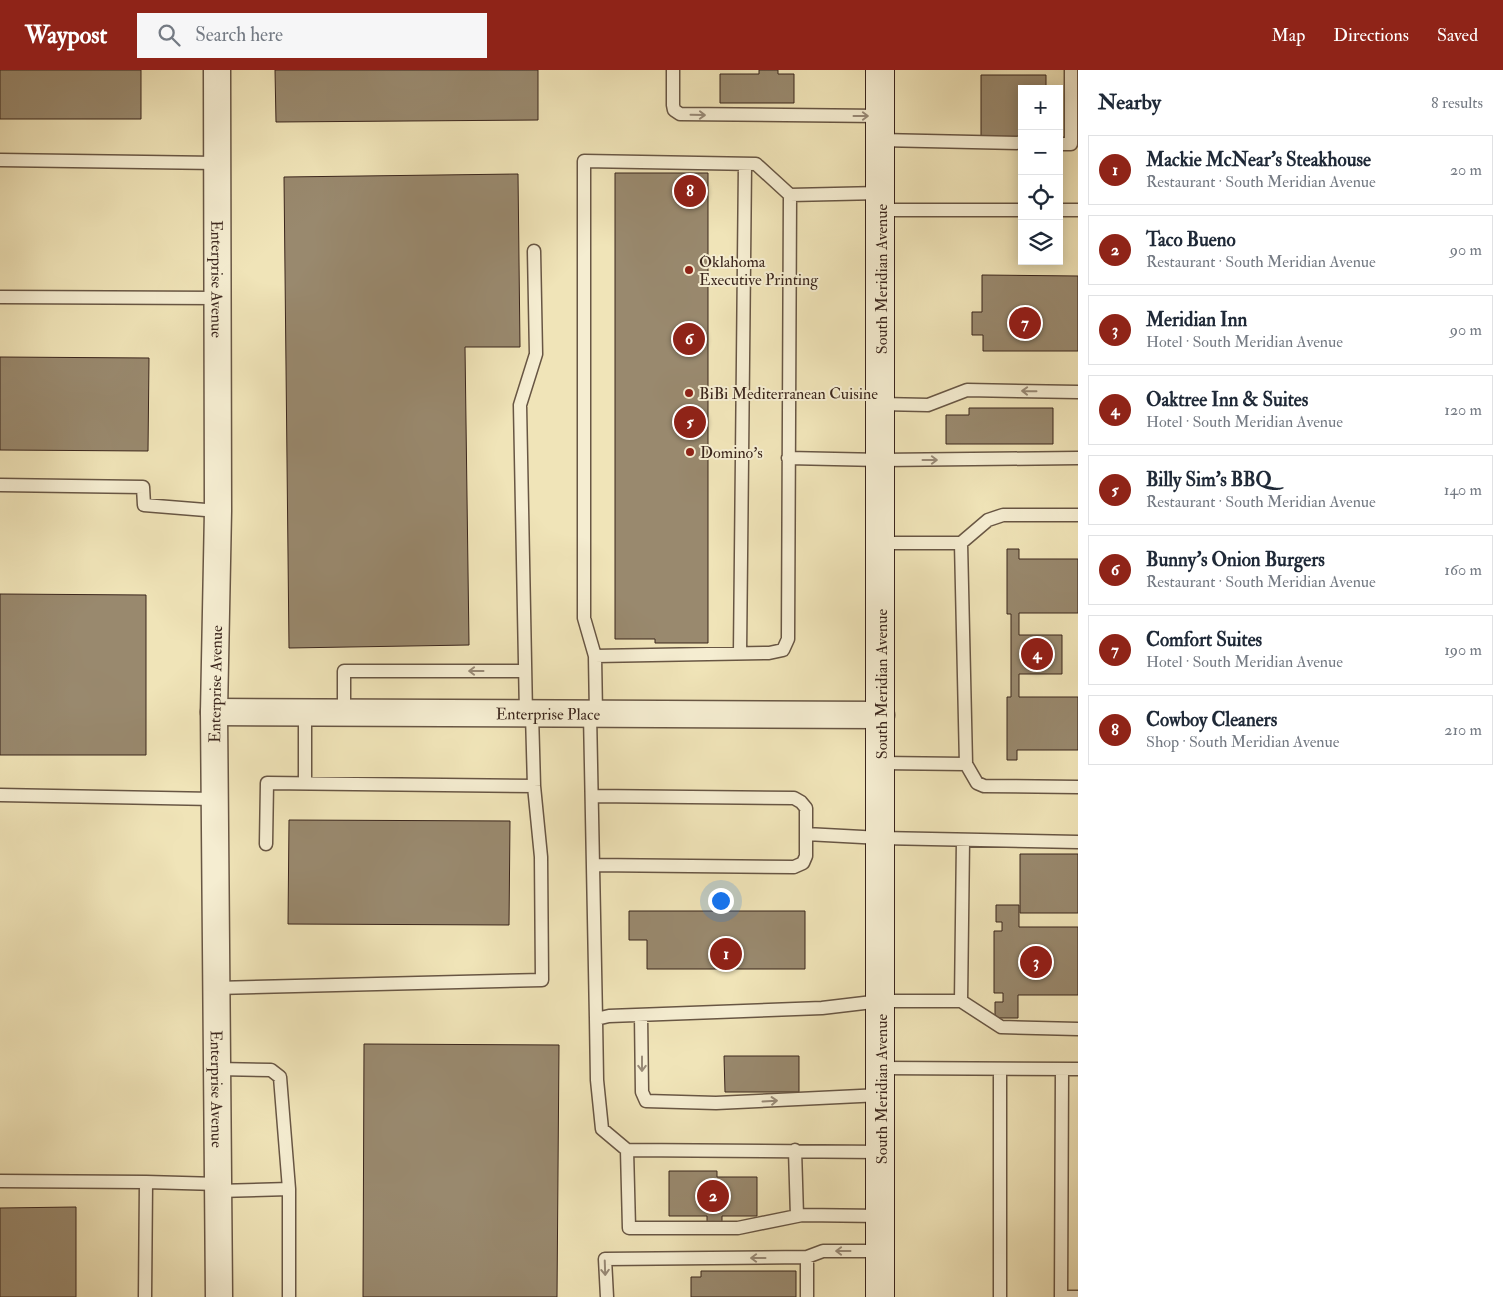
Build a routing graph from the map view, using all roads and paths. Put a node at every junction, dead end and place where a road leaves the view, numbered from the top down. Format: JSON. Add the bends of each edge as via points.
{"nodes":[{"id":1,"x":217,"y":70,"type":"edge"},
{"id":2,"x":673,"y":70,"type":"edge"},
{"id":3,"x":880,"y":70,"type":"edge"},
{"id":4,"x":1072,"y":70,"type":"edge"},
{"id":5,"x":880,"y":128,"type":"junction"},
{"id":6,"x":1018,"y":143,"type":"edge"},
{"id":7,"x":1063,"y":144,"type":"edge"},
{"id":8,"x":0,"y":160,"type":"edge"},
{"id":9,"x":217,"y":162,"type":"junction"},
{"id":10,"x":745,"y":164,"type":"junction"},
{"id":11,"x":790,"y":195,"type":"junction"},
{"id":12,"x":880,"y":202,"type":"junction"},
{"id":13,"x":1018,"y":210,"type":"edge"},
{"id":14,"x":1063,"y":210,"type":"edge"},
{"id":15,"x":1078,"y":210,"type":"edge"},
{"id":16,"x":534,"y":251,"type":"dead end"},
{"id":17,"x":0,"y":297,"type":"edge"},
{"id":18,"x":218,"y":298,"type":"junction"},
{"id":19,"x":1078,"y":392,"type":"edge"},
{"id":20,"x":881,"y":404,"type":"junction"},
{"id":21,"x":788,"y":458,"type":"junction"},
{"id":22,"x":1078,"y":458,"type":"edge"},
{"id":23,"x":881,"y":460,"type":"junction"},
{"id":24,"x":0,"y":485,"type":"edge"},
{"id":25,"x":218,"y":511,"type":"junction"},
{"id":26,"x":1078,"y":515,"type":"edge"},
{"id":27,"x":961,"y":542,"type":"junction"},
{"id":28,"x":881,"y":543,"type":"junction"},
{"id":29,"x":740,"y":653,"type":"junction"},
{"id":30,"x":595,"y":656,"type":"junction"},
{"id":31,"x":524,"y":671,"type":"junction"},
{"id":32,"x":214,"y":712,"type":"junction"},
{"id":33,"x":304,"y":712,"type":"junction"},
{"id":34,"x":344,"y":713,"type":"junction"},
{"id":35,"x":529,"y":714,"type":"junction"},
{"id":36,"x":593,"y":714,"type":"junction"},
{"id":37,"x":881,"y":715,"type":"junction"},
{"id":38,"x":881,"y":763,"type":"junction"},
{"id":39,"x":966,"y":764,"type":"junction"},
{"id":40,"x":305,"y":782,"type":"junction"},
{"id":41,"x":534,"y":786,"type":"junction"},
{"id":42,"x":1078,"y":787,"type":"edge"},
{"id":43,"x":0,"y":795,"type":"edge"},
{"id":44,"x":592,"y":796,"type":"junction"},
{"id":45,"x":214,"y":799,"type":"junction"},
{"id":46,"x":806,"y":834,"type":"junction"},
{"id":47,"x":881,"y":838,"type":"junction"},
{"id":48,"x":963,"y":840,"type":"junction"},
{"id":49,"x":1078,"y":842,"type":"edge"},
{"id":50,"x":266,"y":844,"type":"dead end"},
{"id":51,"x":594,"y":865,"type":"junction"},
{"id":52,"x":216,"y":988,"type":"junction"},
{"id":53,"x":881,"y":1002,"type":"junction"},
{"id":54,"x":961,"y":1002,"type":"junction"},
{"id":55,"x":642,"y":1015,"type":"junction"},
{"id":56,"x":596,"y":1020,"type":"junction"},
{"id":57,"x":1078,"y":1029,"type":"edge"},
{"id":58,"x":881,"y":1068,"type":"junction"},
{"id":59,"x":1000,"y":1068,"type":"junction"},
{"id":60,"x":217,"y":1069,"type":"junction"},
{"id":61,"x":1062,"y":1069,"type":"junction"},
{"id":62,"x":1078,"y":1069,"type":"edge"},
{"id":63,"x":881,"y":1095,"type":"junction"},
{"id":64,"x":627,"y":1150,"type":"junction"},
{"id":65,"x":794,"y":1150,"type":"junction"},
{"id":66,"x":881,"y":1152,"type":"junction"},
{"id":67,"x":0,"y":1181,"type":"edge"},
{"id":68,"x":146,"y":1182,"type":"junction"},
{"id":69,"x":218,"y":1187,"type":"junction"},
{"id":70,"x":288,"y":1189,"type":"junction"},
{"id":71,"x":797,"y":1216,"type":"junction"},
{"id":72,"x":881,"y":1216,"type":"junction"},
{"id":73,"x":880,"y":1251,"type":"junction"},
{"id":74,"x":807,"y":1257,"type":"junction"},
{"id":75,"x":145,"y":1297,"type":"edge"},
{"id":76,"x":219,"y":1297,"type":"edge"},
{"id":77,"x":289,"y":1297,"type":"edge"},
{"id":78,"x":606,"y":1297,"type":"edge"},
{"id":79,"x":807,"y":1297,"type":"edge"},
{"id":80,"x":880,"y":1297,"type":"edge"},
{"id":81,"x":1000,"y":1297,"type":"edge"},
{"id":82,"x":1060,"y":1297,"type":"edge"},
{"id":83,"x":1065,"y":1297,"type":"edge"},
{"id":84,"x":1078,"y":1297,"type":"edge"}],
"edges":[{"from":1,"to":9,"type":"street","name":"Enterprise Avenue"},
{"from":2,"to":5,"type":"lane","one_way":true,"via":[[673,105],[680,114]]},
{"from":3,"to":5,"type":"main road","name":"South Meridian Avenue"},
{"from":4,"to":7,"type":"lane","via":[[1071,144]]},
{"from":5,"to":6,"type":"lane"},
{"from":5,"to":12,"type":"main road","name":"South Meridian Avenue"},
{"from":8,"to":9,"type":"lane"},
{"from":9,"to":18,"type":"street","name":"Enterprise Avenue"},
{"from":10,"to":11,"type":"lane","via":[[756,164]]},
{"from":10,"to":29,"type":"lane"},
{"from":10,"to":30,"type":"lane","via":[[584,161],[584,618]]},
{"from":11,"to":12,"type":"lane"},
{"from":11,"to":21,"type":"lane"},
{"from":12,"to":13,"type":"lane"},
{"from":12,"to":20,"type":"main road","name":"South Meridian Avenue"},
{"from":14,"to":15,"type":"lane"},
{"from":16,"to":31,"type":"lane","via":[[536,354],[520,405]]},
{"from":17,"to":18,"type":"lane"},
{"from":18,"to":25,"type":"street","name":"Enterprise Avenue"},
{"from":19,"to":20,"type":"lane","one_way":true,"via":[[967,390],[928,405]]},
{"from":20,"to":23,"type":"main road","name":"South Meridian Avenue"},
{"from":21,"to":23,"type":"lane"},
{"from":21,"to":29,"type":"lane","via":[[788,639],[783,650]]},
{"from":23,"to":22,"type":"lane","one_way":true},
{"from":23,"to":28,"type":"main road","name":"South Meridian Avenue"},
{"from":24,"to":25,"type":"lane","via":[[143,486],[144,505]]},
{"from":25,"to":32,"type":"street","name":"Enterprise Avenue"},
{"from":26,"to":27,"type":"lane","via":[[1003,515],[988,520]]},
{"from":27,"to":28,"type":"lane"},
{"from":27,"to":39,"type":"lane"},
{"from":28,"to":37,"type":"main road","name":"South Meridian Avenue"},
{"from":29,"to":30,"type":"lane"},
{"from":30,"to":36,"type":"lane"},
{"from":31,"to":34,"type":"lane","one_way":true,"via":[[344,671]]},
{"from":31,"to":35,"type":"lane"},
{"from":32,"to":33,"type":"street","name":"Enterprise Place"},
{"from":32,"to":45,"type":"street","name":"Enterprise Avenue"},
{"from":33,"to":34,"type":"street","name":"Enterprise Place"},
{"from":33,"to":40,"type":"lane"},
{"from":34,"to":35,"type":"street","name":"Enterprise Place"},
{"from":35,"to":36,"type":"street","name":"Enterprise Place"},
{"from":35,"to":41,"type":"lane"},
{"from":36,"to":37,"type":"street","name":"Enterprise Place"},
{"from":36,"to":44,"type":"lane"},
{"from":37,"to":38,"type":"main road","name":"South Meridian Avenue"},
{"from":38,"to":39,"type":"lane"},
{"from":38,"to":47,"type":"main road","name":"South Meridian Avenue"},
{"from":39,"to":42,"type":"lane","via":[[977,782],[984,786]]},
{"from":40,"to":41,"type":"lane"},
{"from":40,"to":50,"type":"lane","via":[[266,782]]},
{"from":41,"to":52,"type":"lane","via":[[541,856],[542,980]]},
{"from":43,"to":45,"type":"lane"},
{"from":44,"to":46,"type":"lane","via":[[794,798],[806,808]]},
{"from":44,"to":51,"type":"lane"},
{"from":45,"to":52,"type":"street","name":"Enterprise Avenue"},
{"from":46,"to":47,"type":"lane"},
{"from":46,"to":51,"type":"lane","via":[[806,856],[803,863],[794,867]]},
{"from":47,"to":48,"type":"lane"},
{"from":47,"to":53,"type":"main road","name":"South Meridian Avenue"},
{"from":48,"to":49,"type":"lane"},
{"from":48,"to":54,"type":"lane"},
{"from":51,"to":56,"type":"lane"},
{"from":52,"to":60,"type":"street","name":"Enterprise Avenue"},
{"from":53,"to":54,"type":"lane"},
{"from":53,"to":55,"type":"lane","via":[[822,1008]]},
{"from":53,"to":58,"type":"main road","name":"South Meridian Avenue"},
{"from":54,"to":57,"type":"lane","via":[[1001,1027]]},
{"from":55,"to":56,"type":"lane","via":[[608,1016]]},
{"from":55,"to":63,"type":"lane","one_way":true,"via":[[642,1092],[646,1101],[716,1103]]},
{"from":56,"to":64,"type":"lane","via":[[602,1129]]},
{"from":58,"to":59,"type":"lane"},
{"from":58,"to":63,"type":"main road","name":"South Meridian Avenue"},
{"from":59,"to":61,"type":"lane"},
{"from":59,"to":81,"type":"lane"},
{"from":60,"to":69,"type":"street","name":"Enterprise Avenue"},
{"from":60,"to":70,"type":"lane","via":[[271,1070],[280,1077]]},
{"from":61,"to":62,"type":"lane"},
{"from":61,"to":82,"type":"lane"},
{"from":63,"to":66,"type":"main road","name":"South Meridian Avenue"},
{"from":64,"to":65,"type":"lane"},
{"from":64,"to":71,"type":"lane","via":[[629,1228],[738,1228]]},
{"from":65,"to":66,"type":"lane"},
{"from":65,"to":71,"type":"lane"},
{"from":66,"to":72,"type":"main road","name":"South Meridian Avenue"},
{"from":67,"to":68,"type":"lane"},
{"from":68,"to":69,"type":"lane"},
{"from":68,"to":75,"type":"lane"},
{"from":69,"to":70,"type":"lane"},
{"from":69,"to":76,"type":"street","name":"Enterprise Avenue"},
{"from":70,"to":77,"type":"lane"},
{"from":71,"to":72,"type":"lane"},
{"from":72,"to":73,"type":"main road","name":"South Meridian Avenue"},
{"from":73,"to":74,"type":"lane","one_way":true,"via":[[823,1251]]},
{"from":73,"to":80,"type":"main road","name":"South Meridian Avenue"},
{"from":74,"to":78,"type":"lane","one_way":true,"via":[[605,1259]]},
{"from":74,"to":79,"type":"lane"},
{"from":83,"to":84,"type":"lane"}]}
